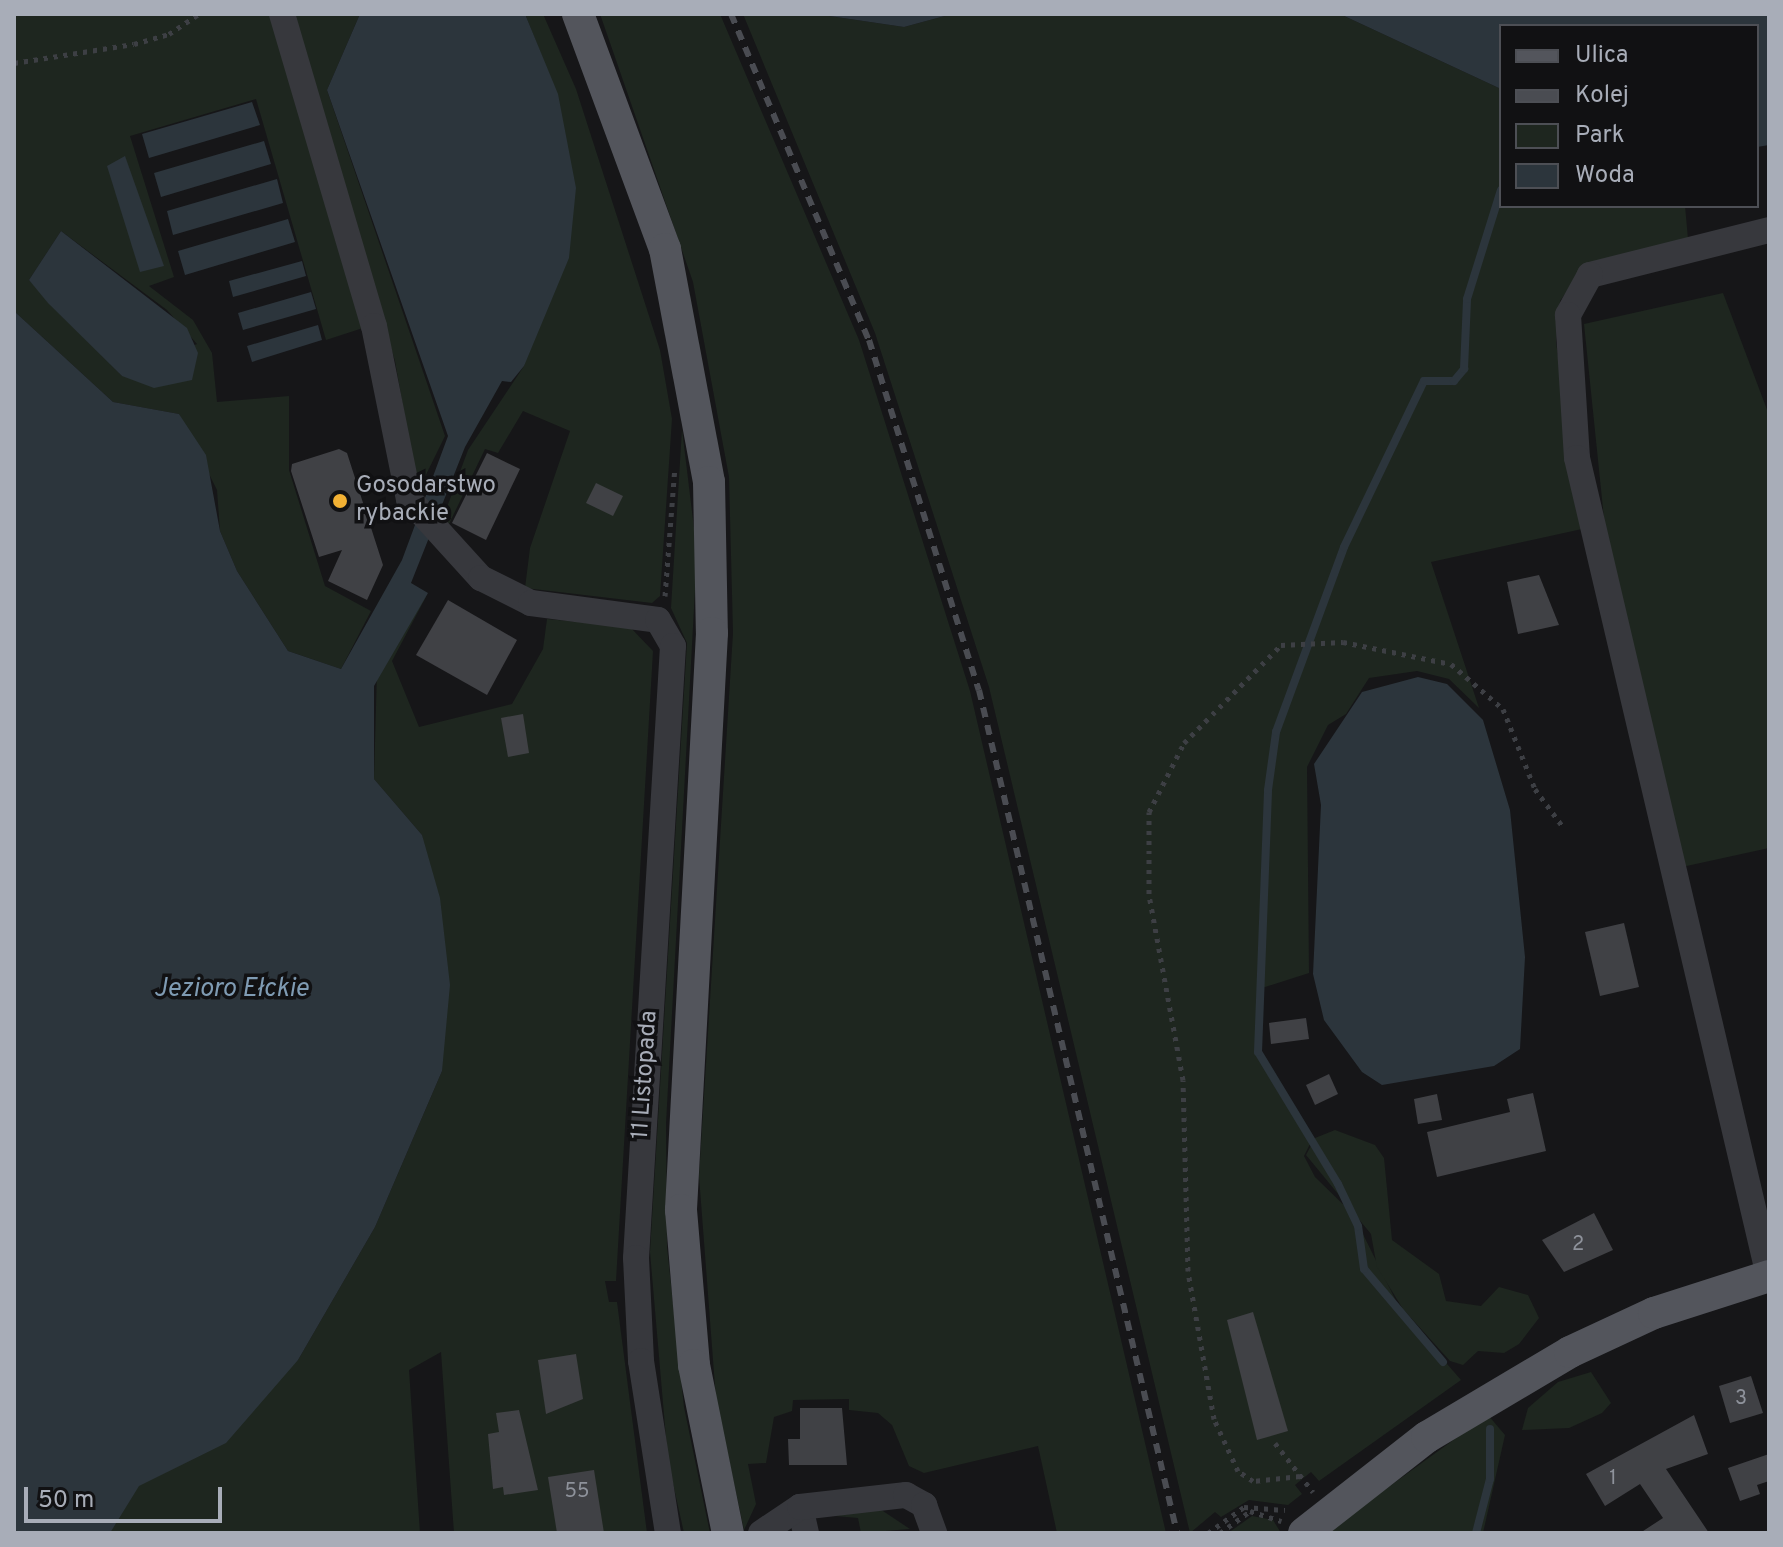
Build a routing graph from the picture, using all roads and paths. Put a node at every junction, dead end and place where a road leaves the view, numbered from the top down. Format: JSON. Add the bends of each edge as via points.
{"nodes":[{"id":1,"x":199,"y":14,"type":"edge"},
{"id":2,"x":282,"y":14,"type":"edge"},
{"id":3,"x":578,"y":14,"type":"edge"},
{"id":4,"x":14,"y":63,"type":"edge"},
{"id":5,"x":1769,"y":230,"type":"edge"},
{"id":6,"x":676,"y":456,"type":"dead end"},
{"id":7,"x":658,"y":620,"type":"junction"},
{"id":8,"x":1563,"y":827,"type":"dead end"},
{"id":9,"x":1769,"y":1276,"type":"edge"},
{"id":10,"x":1275,"y":1443,"type":"dead end"},
{"id":11,"x":1300,"y":1476,"type":"junction"},
{"id":12,"x":800,"y":1507,"type":"junction"},
{"id":13,"x":1279,"y":1510,"type":"dead end"},
{"id":14,"x":1329,"y":1511,"type":"junction"},
{"id":15,"x":1295,"y":1530,"type":"edge"},
{"id":16,"x":668,"y":1533,"type":"edge"},
{"id":17,"x":728,"y":1533,"type":"edge"},
{"id":18,"x":761,"y":1533,"type":"edge"},
{"id":19,"x":806,"y":1533,"type":"edge"},
{"id":20,"x":934,"y":1533,"type":"edge"},
{"id":21,"x":1208,"y":1533,"type":"edge"},
{"id":22,"x":1220,"y":1533,"type":"edge"}],
"edges":[{"from":1,"to":4,"type":"path","via":[[169,34],[134,44]]},
{"from":2,"to":7,"type":"street","via":[[374,326],[409,499],[481,578],[531,603]]},
{"from":3,"to":17,"type":"main road","via":[[665,249],[709,482],[712,633],[681,1210],[694,1365]]},
{"from":5,"to":9,"type":"street","via":[[1590,275],[1568,315],[1577,458],[1672,884]]},
{"from":6,"to":7,"type":"path"},
{"from":7,"to":16,"type":"street","name":"11 Listopada","via":[[673,646],[636,1258],[643,1376]]},
{"from":8,"to":11,"type":"path","via":[[1535,789],[1503,709],[1451,664],[1343,642],[1281,645],[1184,743],[1149,812],[1149,894],[1183,1080],[1188,1271],[1214,1419],[1238,1471],[1253,1481]]},
{"from":9,"to":14,"type":"main road","via":[[1654,1313],[1570,1352],[1472,1407]]},
{"from":10,"to":11,"type":"path"},
{"from":11,"to":14,"type":"path"},
{"from":12,"to":18,"type":"street"},
{"from":12,"to":19,"type":"street"},
{"from":12,"to":20,"type":"street","via":[[906,1495],[924,1505]]},
{"from":13,"to":21,"type":"path","via":[[1244,1507]]},
{"from":14,"to":15,"type":"main road"},
{"from":15,"to":22,"type":"path","via":[[1250,1511]]}]}
